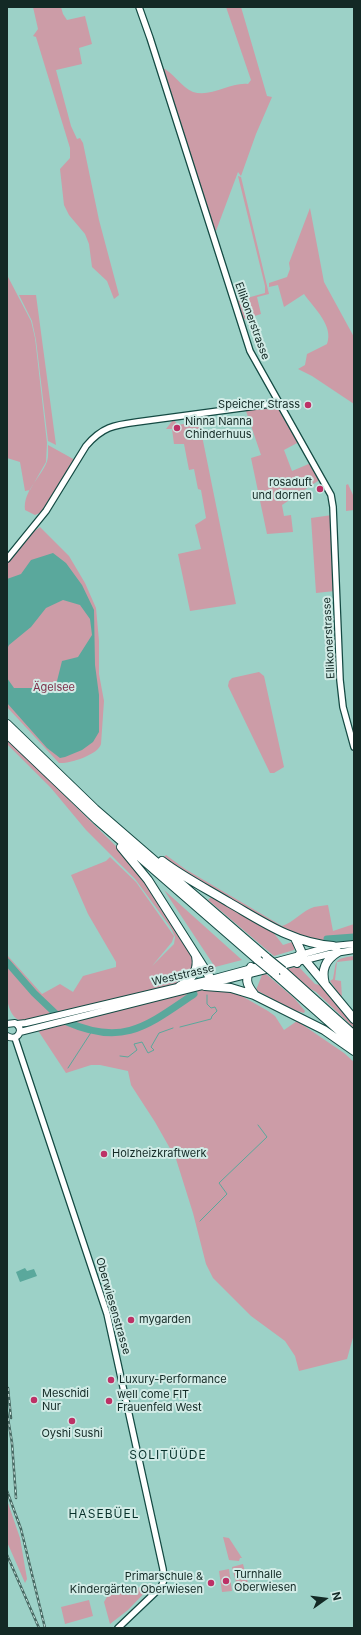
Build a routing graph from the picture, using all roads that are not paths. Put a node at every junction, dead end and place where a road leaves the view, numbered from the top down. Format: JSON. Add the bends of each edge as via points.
{"nodes":[{"id":1,"x":139,"y":7,"type":"edge"},
{"id":2,"x":278,"y":403,"type":"junction"},
{"id":3,"x":7,"y":559,"type":"edge"},
{"id":4,"x":7,"y":724,"type":"edge"},
{"id":5,"x":7,"y":734,"type":"edge"},
{"id":6,"x":354,"y":747,"type":"edge"},
{"id":7,"x":97,"y":820,"type":"junction"},
{"id":8,"x":125,"y":835,"type":"junction"},
{"id":9,"x":295,"y":938,"type":"junction"},
{"id":10,"x":354,"y":944,"type":"edge"},
{"id":11,"x":192,"y":948,"type":"junction"},
{"id":12,"x":335,"y":949,"type":"junction"},
{"id":13,"x":354,"y":950,"type":"edge"},
{"id":14,"x":300,"y":959,"type":"junction"},
{"id":15,"x":251,"y":967,"type":"junction"},
{"id":16,"x":279,"y":973,"type":"junction"},
{"id":17,"x":246,"y":975,"type":"junction"},
{"id":18,"x":214,"y":981,"type":"junction"},
{"id":19,"x":325,"y":985,"type":"junction"},
{"id":20,"x":180,"y":986,"type":"junction"},
{"id":21,"x":205,"y":986,"type":"junction"},
{"id":22,"x":254,"y":994,"type":"junction"},
{"id":23,"x":60,"y":1017,"type":"junction"},
{"id":24,"x":354,"y":1019,"type":"edge"},
{"id":25,"x":7,"y":1024,"type":"edge"},
{"id":26,"x":17,"y":1024,"type":"junction"},
{"id":27,"x":20,"y":1032,"type":"junction"},
{"id":28,"x":354,"y":1035,"type":"edge"},
{"id":29,"x":7,"y":1036,"type":"edge"},
{"id":30,"x":15,"y":1038,"type":"junction"},
{"id":31,"x":354,"y":1044,"type":"edge"},
{"id":32,"x":354,"y":1051,"type":"edge"},
{"id":33,"x":118,"y":1628,"type":"edge"}],
"edges":[{"from":1,"to":2,"type":"street","name":"Ellikonerstrasse","via":[[250,351]]},
{"from":2,"to":3,"type":"street","via":[[115,425],[102,431],[86,446],[40,520]]},
{"from":2,"to":6,"type":"street","name":"Ellikonerstrasse","via":[[329,490],[332,501],[340,680],[343,707]]},
{"from":4,"to":8,"type":"highway"},
{"from":5,"to":7,"type":"highway"},
{"from":7,"to":11,"type":"highway","via":[[148,880]]},
{"from":7,"to":16,"type":"highway","bridge":true,"via":[[258,960]]},
{"from":8,"to":9,"type":"highway","via":[[178,873]]},
{"from":8,"to":16,"type":"highway","bridge":true,"via":[[267,958]]},
{"from":9,"to":12,"type":"highway"},
{"from":9,"to":14,"type":"highway","via":[[300,946]]},
{"from":10,"to":12,"type":"main road","name":"Weststrasse"},
{"from":11,"to":18,"type":"highway"},
{"from":11,"to":20,"type":"highway","via":[[197,961],[195,972],[190,980]]},
{"from":12,"to":13,"type":"main road","name":"Weststrasse"},
{"from":12,"to":14,"type":"main road","name":"Weststrasse"},
{"from":12,"to":19,"type":"highway","via":[[325,966]]},
{"from":14,"to":15,"type":"main road","name":"Weststrasse"},
{"from":14,"to":17,"type":"main road","name":"Weststrasse"},
{"from":14,"to":19,"type":"highway"},
{"from":15,"to":17,"type":"highway"},
{"from":15,"to":18,"type":"main road","name":"Weststrasse"},
{"from":16,"to":28,"type":"highway"},
{"from":16,"to":31,"type":"highway"},
{"from":17,"to":18,"type":"main road","name":"Weststrasse"},
{"from":17,"to":22,"type":"highway","via":[[247,985]]},
{"from":18,"to":20,"type":"main road","name":"Weststrasse"},
{"from":18,"to":21,"type":"main road","name":"Weststrasse"},
{"from":19,"to":24,"type":"highway"},
{"from":20,"to":23,"type":"main road","name":"Weststrasse"},
{"from":21,"to":22,"type":"highway","via":[[235,988]]},
{"from":21,"to":23,"type":"main road","name":"Weststrasse"},
{"from":22,"to":32,"type":"highway","via":[[324,1030]]},
{"from":23,"to":26,"type":"main road","name":"Weststrasse"},
{"from":23,"to":27,"type":"main road","name":"Weststrasse"},
{"from":25,"to":26,"type":"main road","name":"Weststrasse"},
{"from":26,"to":27,"type":"main road"},
{"from":27,"to":30,"type":"main road"},
{"from":29,"to":30,"type":"main road"},
{"from":30,"to":33,"type":"street","name":"Oberwiesenstrasse","via":[[112,1331],[163,1569],[164,1580],[161,1587]]}]}
